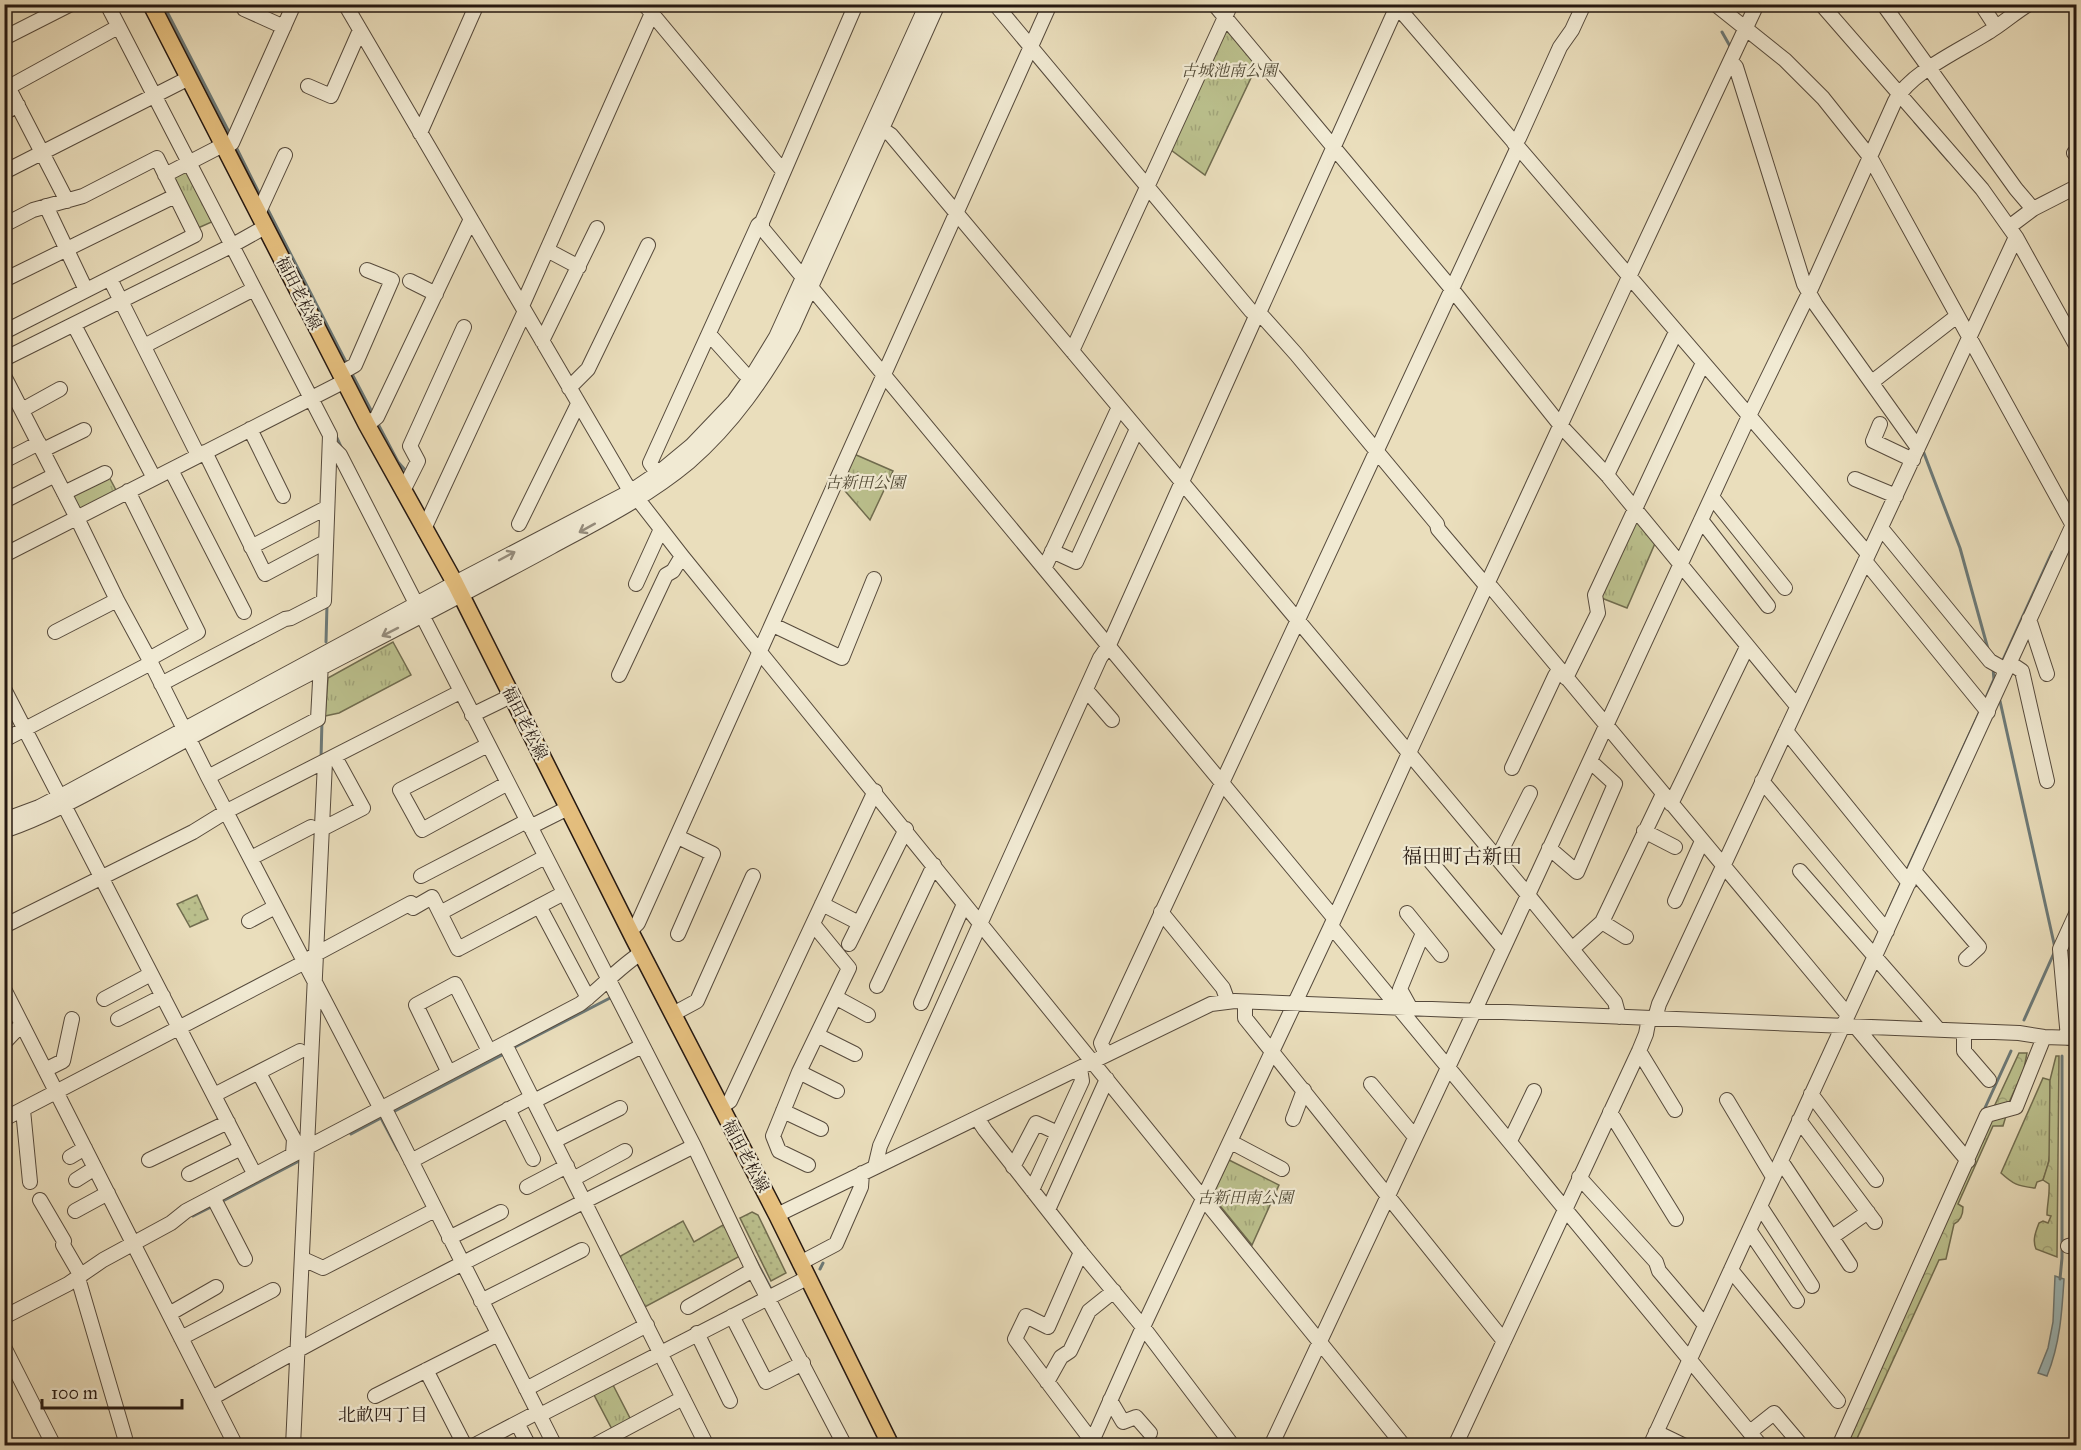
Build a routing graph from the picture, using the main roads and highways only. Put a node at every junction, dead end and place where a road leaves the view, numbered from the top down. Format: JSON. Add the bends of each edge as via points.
{"nodes":[{"id":1,"x":151,"y":4,"type":"edge"},
{"id":2,"x":891,"y":1446,"type":"edge"}],
"edges":[{"from":1,"to":2,"type":"main road","name":"福田老松線","via":[[373,421],[403,491],[458,590]]}]}
